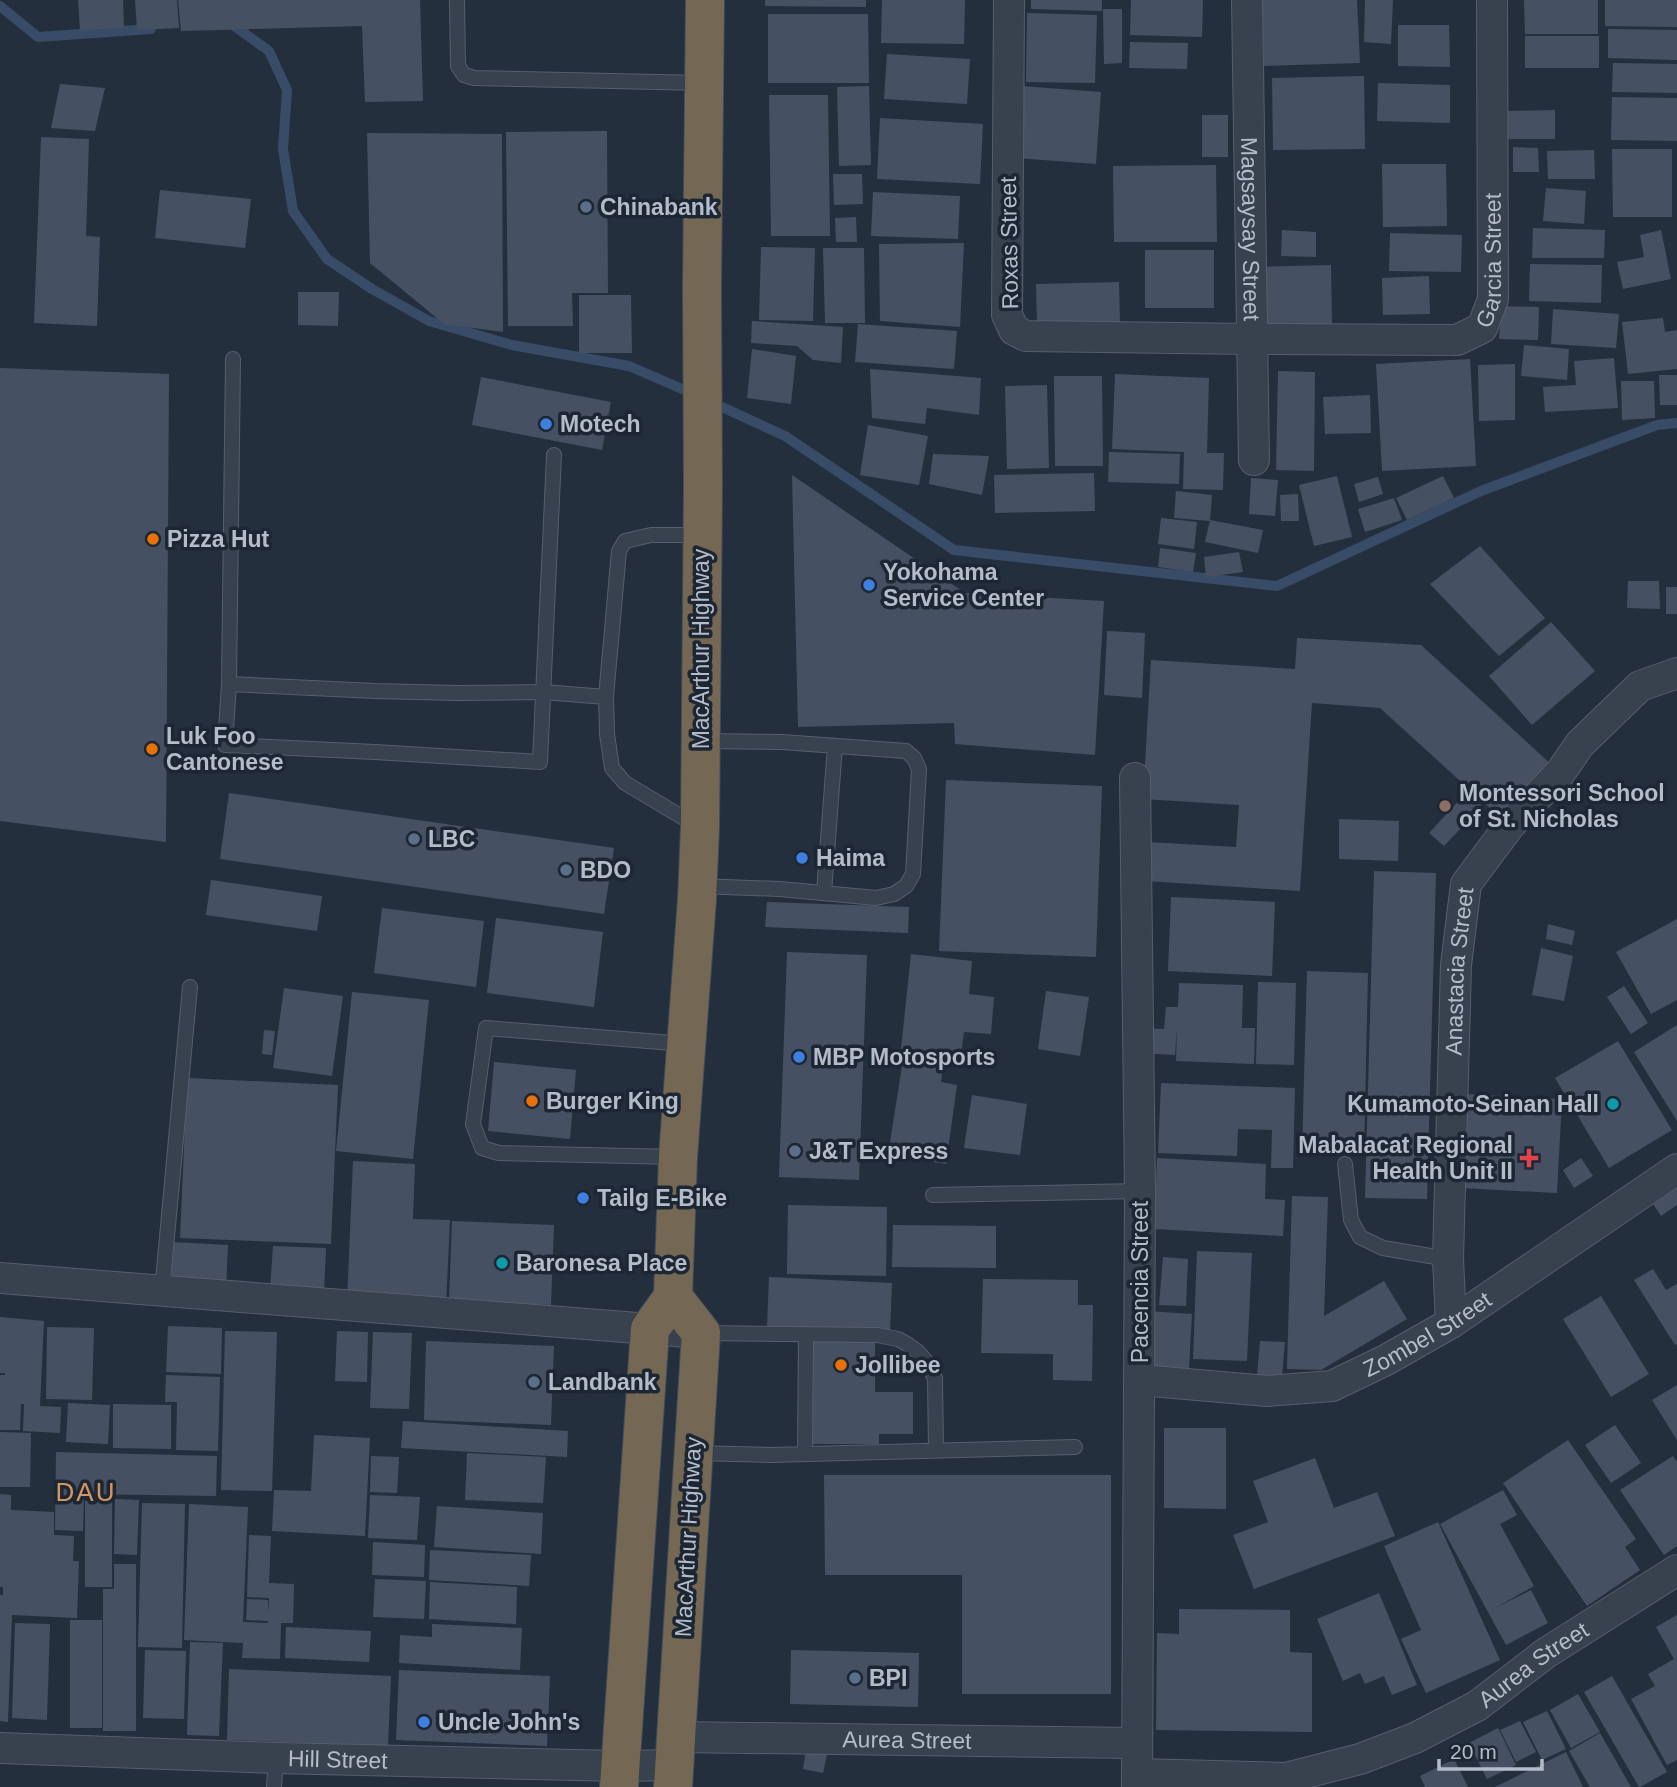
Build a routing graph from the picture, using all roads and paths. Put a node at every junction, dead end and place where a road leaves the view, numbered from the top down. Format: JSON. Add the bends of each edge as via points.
{"nodes":[{"id":1,"x":457,"y":0,"type":"edge"},
{"id":2,"x":705,"y":0,"type":"edge"},
{"id":3,"x":1009,"y":0,"type":"edge"},
{"id":4,"x":1247,"y":0,"type":"edge"},
{"id":5,"x":1492,"y":0,"type":"edge"},
{"id":6,"x":706,"y":83,"type":"junction"},
{"id":7,"x":1252,"y":339,"type":"junction"},
{"id":8,"x":233,"y":359,"type":"dead end"},
{"id":9,"x":554,"y":456,"type":"dead end"},
{"id":10,"x":1254,"y":460,"type":"dead end"},
{"id":11,"x":702,"y":534,"type":"junction"},
{"id":12,"x":1677,"y":673,"type":"edge"},
{"id":13,"x":229,"y":684,"type":"junction"},
{"id":14,"x":543,"y":692,"type":"junction"},
{"id":15,"x":606,"y":697,"type":"junction"},
{"id":16,"x":701,"y":741,"type":"junction"},
{"id":17,"x":835,"y":746,"type":"junction"},
{"id":18,"x":1135,"y":778,"type":"dead end"},
{"id":19,"x":700,"y":827,"type":"junction"},
{"id":20,"x":697,"y":886,"type":"junction"},
{"id":21,"x":824,"y":893,"type":"junction"},
{"id":22,"x":190,"y":987,"type":"dead end"},
{"id":23,"x":685,"y":1044,"type":"junction"},
{"id":24,"x":678,"y":1157,"type":"junction"},
{"id":25,"x":1345,"y":1164,"type":"dead end"},
{"id":26,"x":1677,"y":1169,"type":"edge"},
{"id":27,"x":1140,"y":1191,"type":"junction"},
{"id":28,"x":933,"y":1195,"type":"dead end"},
{"id":29,"x":1448,"y":1259,"type":"junction"},
{"id":30,"x":0,"y":1278,"type":"edge"},
{"id":31,"x":162,"y":1291,"type":"junction"},
{"id":32,"x":673,"y":1297,"type":"junction"},
{"id":33,"x":1451,"y":1323,"type":"junction"},
{"id":34,"x":650,"y":1329,"type":"junction"},
{"id":35,"x":701,"y":1333,"type":"junction"},
{"id":36,"x":806,"y":1335,"type":"junction"},
{"id":37,"x":1140,"y":1380,"type":"junction"},
{"id":38,"x":1075,"y":1447,"type":"dead end"},
{"id":39,"x":936,"y":1450,"type":"junction"},
{"id":40,"x":693,"y":1453,"type":"junction"},
{"id":41,"x":805,"y":1453,"type":"junction"},
{"id":42,"x":1677,"y":1570,"type":"edge"},
{"id":43,"x":1137,"y":1742,"type":"junction"},
{"id":44,"x":0,"y":1748,"type":"edge"},
{"id":45,"x":276,"y":1758,"type":"junction"},
{"id":46,"x":675,"y":1763,"type":"edge"},
{"id":47,"x":620,"y":1776,"type":"edge"},
{"id":48,"x":1137,"y":1780,"type":"edge"},
{"id":49,"x":274,"y":1787,"type":"edge"}],
"edges":[{"from":1,"to":6,"type":"lane","via":[[458,66],[464,75]]},
{"from":2,"to":6,"type":"highway","name":"MacArthur Highway"},
{"from":3,"to":7,"type":"street","name":"Roxas Street","via":[[1007,315],[1014,330],[1026,336]]},
{"from":4,"to":7,"type":"street","name":"Magsaysay Street"},
{"from":5,"to":7,"type":"street","name":"Garcia Street","via":[[1493,299],[1482,328],[1457,340]]},
{"from":6,"to":11,"type":"highway","name":"MacArthur Highway"},
{"from":7,"to":10,"type":"street","name":"Magsaysay Street"},
{"from":8,"to":13,"type":"lane"},
{"from":9,"to":14,"type":"lane"},
{"from":11,"to":15,"type":"lane","via":[[651,535],[625,541],[619,551]]},
{"from":11,"to":16,"type":"highway","name":"MacArthur Highway"},
{"from":12,"to":29,"type":"street","name":"Anastacia Street","via":[[1640,686],[1580,744],[1466,884],[1456,965]]},
{"from":13,"to":14,"type":"lane"},
{"from":13,"to":14,"type":"lane","via":[[225,745],[540,762]]},
{"from":14,"to":15,"type":"lane"},
{"from":15,"to":19,"type":"lane","via":[[612,768],[625,783]]},
{"from":16,"to":17,"type":"lane"},
{"from":16,"to":19,"type":"highway","name":"MacArthur Highway"},
{"from":17,"to":21,"type":"lane"},
{"from":17,"to":21,"type":"lane","via":[[906,751],[914,758],[919,769],[914,874],[894,894],[876,898]]},
{"from":18,"to":27,"type":"street","name":"Pacencia Street"},
{"from":19,"to":20,"type":"highway","name":"MacArthur Highway"},
{"from":20,"to":21,"type":"lane"},
{"from":20,"to":23,"type":"highway","name":"MacArthur Highway"},
{"from":22,"to":31,"type":"lane"},
{"from":23,"to":24,"type":"highway","name":"MacArthur Highway"},
{"from":23,"to":24,"type":"lane","via":[[486,1028],[473,1124],[482,1148],[499,1153]]},
{"from":24,"to":32,"type":"highway","name":"MacArthur Highway"},
{"from":25,"to":29,"type":"lane","via":[[1351,1220],[1360,1237],[1383,1248]]},
{"from":26,"to":33,"type":"street","name":"Zombel Street"},
{"from":27,"to":28,"type":"lane"},
{"from":27,"to":37,"type":"street","name":"Pacencia Street"},
{"from":29,"to":33,"type":"street","name":"Anastacia Street"},
{"from":30,"to":31,"type":"street"},
{"from":31,"to":34,"type":"street"},
{"from":32,"to":34,"type":"highway"},
{"from":32,"to":35,"type":"highway"},
{"from":33,"to":37,"type":"street","name":"Zombel Street","via":[[1332,1386],[1267,1391]]},
{"from":34,"to":35,"type":"street"},
{"from":34,"to":47,"type":"highway"},
{"from":35,"to":36,"type":"lane"},
{"from":35,"to":40,"type":"highway","name":"MacArthur Highway"},
{"from":36,"to":39,"type":"lane","via":[[877,1335],[898,1339],[918,1352],[935,1378]]},
{"from":36,"to":41,"type":"lane"},
{"from":37,"to":43,"type":"street","name":"Pacencia Street"},
{"from":38,"to":39,"type":"lane"},
{"from":39,"to":41,"type":"lane"},
{"from":40,"to":41,"type":"lane"},
{"from":40,"to":46,"type":"highway","name":"MacArthur Highway"},
{"from":42,"to":48,"type":"street","name":"Aurea Street","via":[[1546,1653],[1477,1706],[1415,1738],[1286,1778]]},
{"from":43,"to":46,"type":"street","name":"Aurea Street"},
{"from":43,"to":48,"type":"street","name":"Pacencia Street"},
{"from":44,"to":45,"type":"street","name":"Hill Street"},
{"from":45,"to":47,"type":"street","name":"Hill Street"},
{"from":45,"to":49,"type":"lane"},
{"from":46,"to":47,"type":"street","name":"Hill Street"}]}
